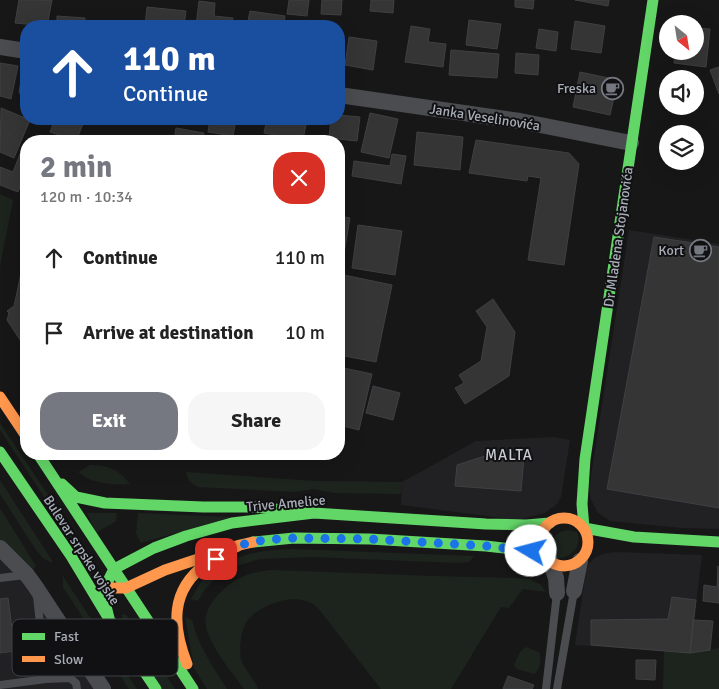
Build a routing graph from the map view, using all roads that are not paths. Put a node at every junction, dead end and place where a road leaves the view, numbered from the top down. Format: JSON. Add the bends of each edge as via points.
{"nodes":[{"id":1,"x":653,"y":0,"type":"edge"},
{"id":2,"x":0,"y":47,"type":"edge"},
{"id":3,"x":20,"y":50,"type":"edge"},
{"id":4,"x":345,"y":96,"type":"edge"},
{"id":5,"x":631,"y":143,"type":"junction"},
{"id":6,"x":0,"y":397,"type":"edge"},
{"id":7,"x":20,"y":427,"type":"edge"},
{"id":8,"x":0,"y":452,"type":"edge"},
{"id":9,"x":42,"y":460,"type":"edge"},
{"id":10,"x":53,"y":474,"type":"junction"},
{"id":11,"x":584,"y":474,"type":"junction"},
{"id":12,"x":314,"y":513,"type":"junction"},
{"id":13,"x":563,"y":518,"type":"junction"},
{"id":14,"x":550,"y":523,"type":"junction"},
{"id":15,"x":584,"y":528,"type":"junction"},
{"id":16,"x":651,"y":539,"type":"junction"},
{"id":17,"x":719,"y":542,"type":"edge"},
{"id":18,"x":613,"y":544,"type":"dead end"},
{"id":19,"x":240,"y":545,"type":"junction"},
{"id":20,"x":0,"y":548,"type":"edge"},
{"id":21,"x":598,"y":550,"type":"dead end"},
{"id":22,"x":580,"y":561,"type":"junction"},
{"id":23,"x":550,"y":562,"type":"junction"},
{"id":24,"x":114,"y":569,"type":"junction"},
{"id":25,"x":80,"y":570,"type":"junction"},
{"id":26,"x":0,"y":578,"type":"edge"},
{"id":27,"x":31,"y":580,"type":"junction"},
{"id":28,"x":105,"y":588,"type":"junction"},
{"id":29,"x":126,"y":588,"type":"junction"},
{"id":30,"x":574,"y":591,"type":"joint"},
{"id":31,"x":557,"y":593,"type":"joint"},
{"id":32,"x":109,"y":618,"type":"joint"},
{"id":33,"x":37,"y":619,"type":"edge"},
{"id":34,"x":57,"y":619,"type":"edge"},
{"id":35,"x":147,"y":619,"type":"edge"},
{"id":36,"x":175,"y":619,"type":"edge"},
{"id":37,"x":178,"y":642,"type":"edge"},
{"id":38,"x":178,"y":666,"type":"edge"},
{"id":39,"x":94,"y":676,"type":"edge"},
{"id":40,"x":147,"y":676,"type":"edge"},
{"id":41,"x":46,"y":678,"type":"joint"},
{"id":42,"x":0,"y":685,"type":"edge"},
{"id":43,"x":76,"y":689,"type":"edge"},
{"id":44,"x":103,"y":689,"type":"edge"},
{"id":45,"x":156,"y":689,"type":"edge"},
{"id":46,"x":193,"y":689,"type":"edge"},
{"id":47,"x":198,"y":689,"type":"edge"},
{"id":48,"x":546,"y":689,"type":"edge"},
{"id":49,"x":557,"y":689,"type":"edge"}],
"edges":[{"from":1,"to":5,"type":"main road","name":"Dr Mladena Stojanovića"},
{"from":2,"to":3,"type":"street"},
{"from":4,"to":5,"type":"street","name":"Janka Veselinovića","via":[[520,121]]},
{"from":5,"to":11,"type":"main road","name":"Dr Mladena Stojanovića"},
{"from":6,"to":7,"type":"main road"},
{"from":8,"to":25,"type":"main road","name":"Bulevar srpske vojske"},
{"from":9,"to":10,"type":"main road","name":"Bulevar srpske vojske"},
{"from":10,"to":12,"type":"main road","via":[[76,497],[86,500],[131,505],[254,507]]},
{"from":10,"to":24,"type":"main road","name":"Bulevar srpske vojske"},
{"from":11,"to":13,"type":"main road","name":"Dr Mladena Stojanovića","via":[[573,505]]},
{"from":11,"to":15,"type":"main road","name":"Dr Mladena Stojanovića"},
{"from":12,"to":14,"type":"main road","name":"Trive Amelice","via":[[476,524]]},
{"from":12,"to":24,"type":"main road","name":"Trive Amelice","via":[[232,523],[154,548]]},
{"from":13,"to":14,"type":"main road"},
{"from":13,"to":15,"type":"main road","via":[[576,521]]},
{"from":14,"to":23,"type":"main road","via":[[542,532],[540,544]]},
{"from":15,"to":16,"type":"main road"},
{"from":15,"to":22,"type":"main road","via":[[588,544]]},
{"from":16,"to":17,"type":"main road"},
{"from":16,"to":18,"type":"main road"},
{"from":19,"to":23,"type":"main road","via":[[294,538],[379,539],[520,549],[539,554]]},
{"from":19,"to":29,"type":"main road","via":[[165,570]]},
{"from":19,"to":36,"type":"main road","via":[[204,565],[190,581],[176,606]]},
{"from":20,"to":27,"type":"street"},
{"from":21,"to":22,"type":"main road"},
{"from":22,"to":23,"type":"main road","via":[[565,566]]},
{"from":22,"to":30,"type":"street"},
{"from":23,"to":31,"type":"street"},
{"from":24,"to":28,"type":"main road"},
{"from":24,"to":29,"type":"main road","name":"Bulevar srpske vojske"},
{"from":25,"to":28,"type":"main road"},
{"from":25,"to":32,"type":"main road","name":"Bulevar srpske vojske"},
{"from":26,"to":27,"type":"lane"},
{"from":27,"to":33,"type":"lane"},
{"from":27,"to":34,"type":"street"},
{"from":28,"to":29,"type":"main road"},
{"from":28,"to":32,"type":"main road"},
{"from":29,"to":35,"type":"main road","name":"Bulevar srpske vojske"},
{"from":30,"to":49,"type":"lane"},
{"from":31,"to":48,"type":"lane"},
{"from":37,"to":47,"type":"main road"},
{"from":38,"to":46,"type":"main road","name":"Bulevar srpske vojske"},
{"from":39,"to":44,"type":"street"},
{"from":40,"to":45,"type":"main road","name":"Bulevar srpske vojske"},
{"from":41,"to":42,"type":"lane"},
{"from":41,"to":43,"type":"lane","via":[[70,678],[76,683]]}]}
